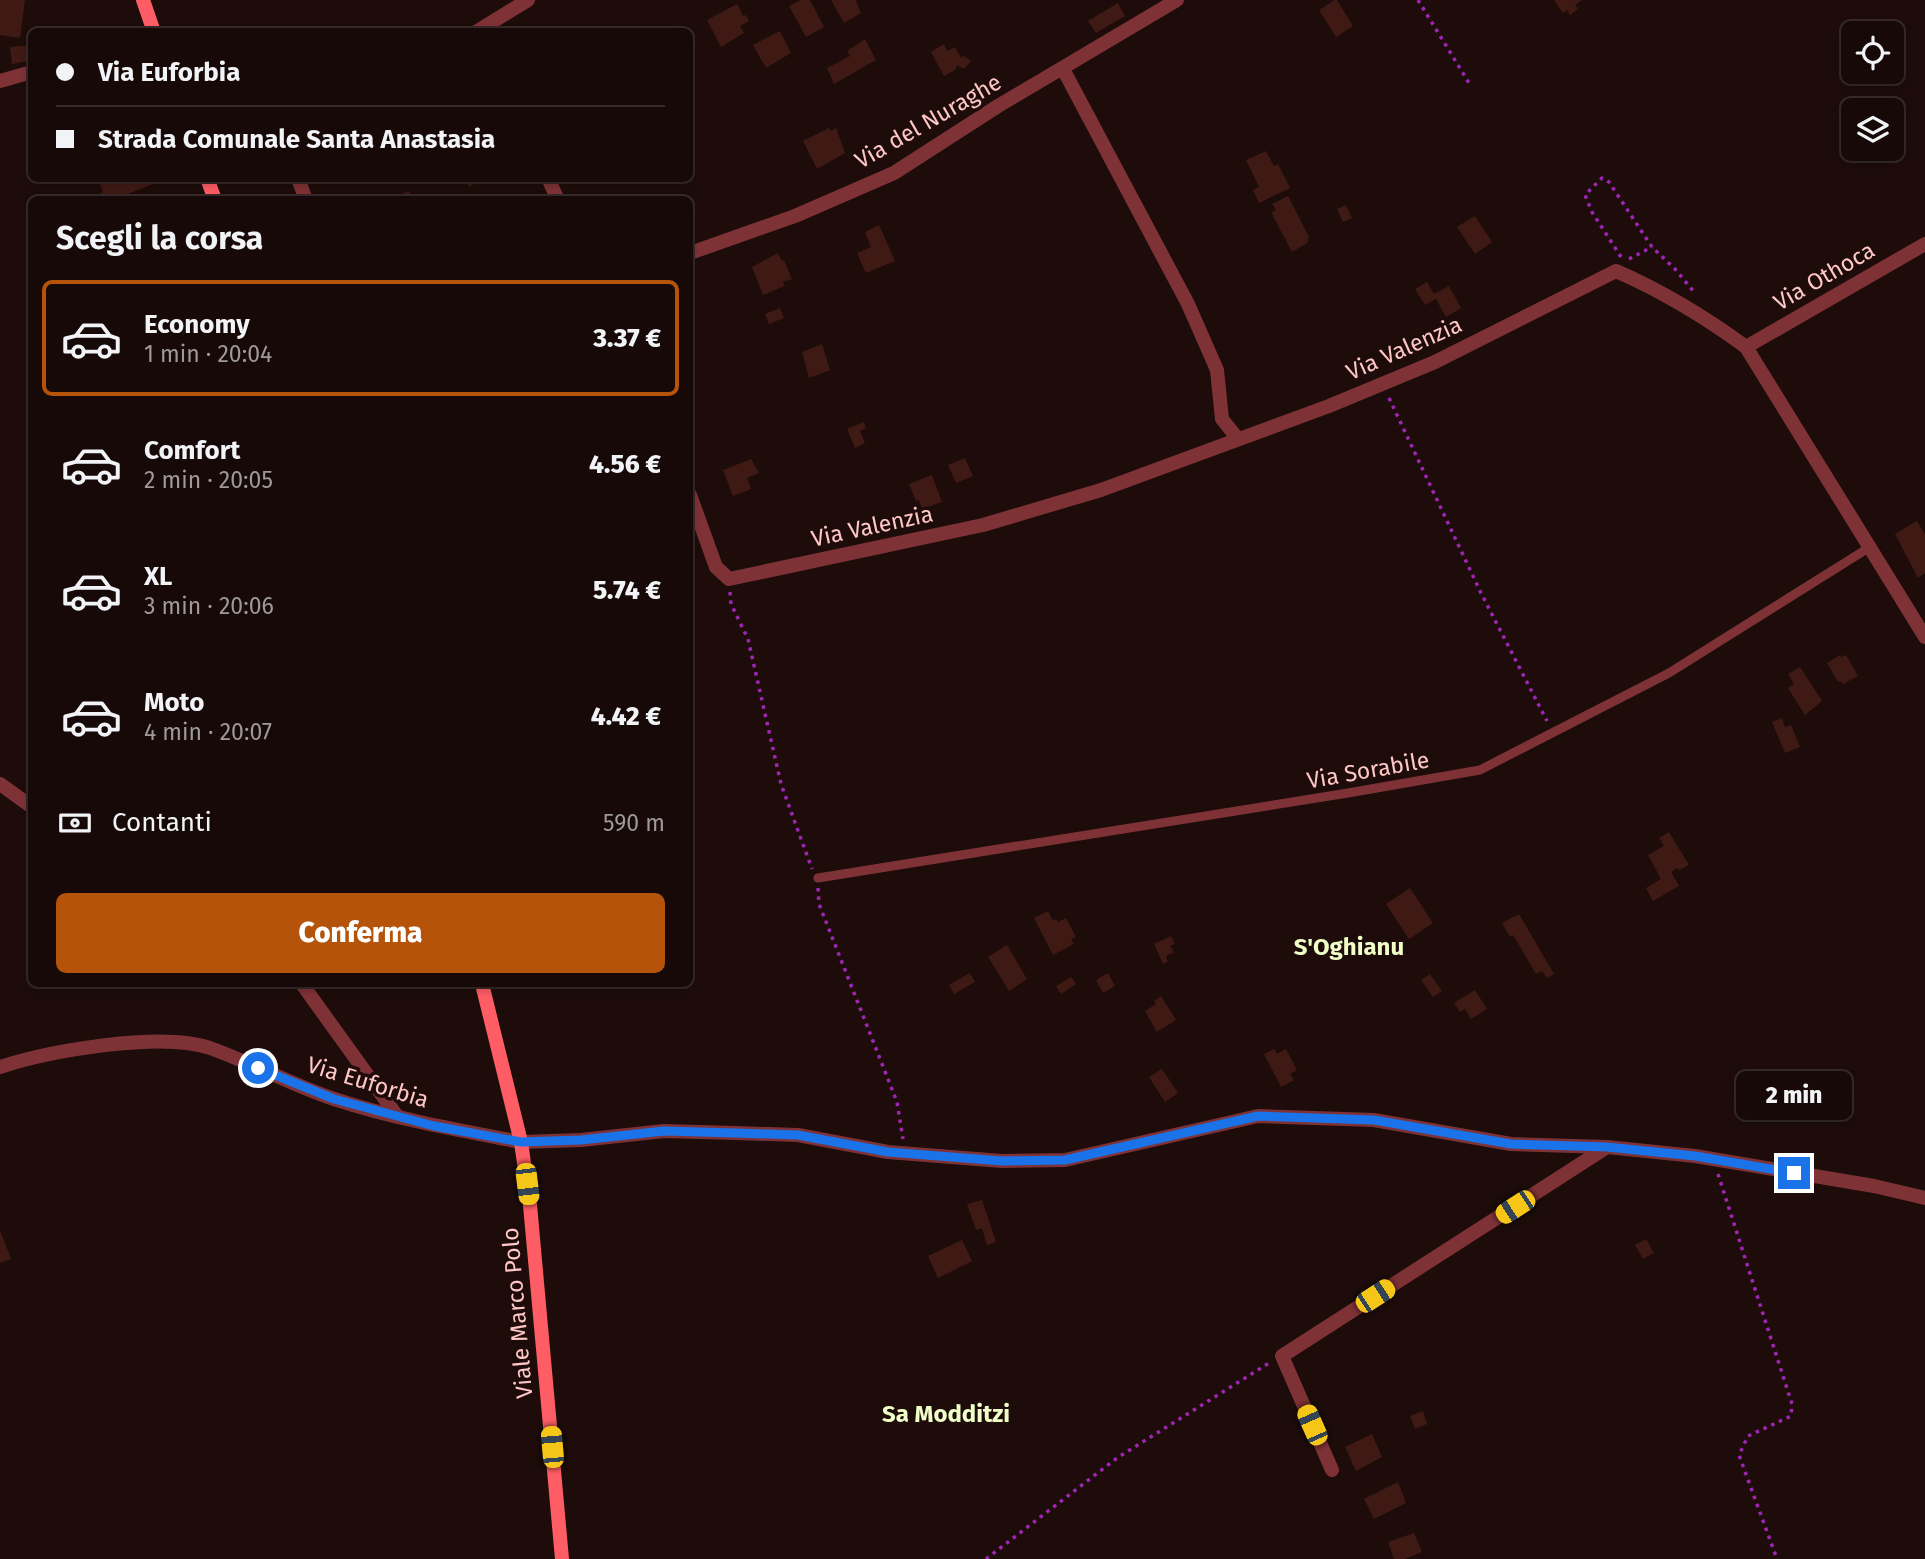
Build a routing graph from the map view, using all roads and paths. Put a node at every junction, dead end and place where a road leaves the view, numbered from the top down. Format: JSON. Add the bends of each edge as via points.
{"nodes":[{"id":1,"x":143,"y":0,"type":"edge"},
{"id":2,"x":528,"y":0,"type":"edge"},
{"id":3,"x":1177,"y":0,"type":"edge"},
{"id":4,"x":1418,"y":0,"type":"edge"},
{"id":5,"x":153,"y":28,"type":"edge"},
{"id":6,"x":482,"y":28,"type":"edge"},
{"id":7,"x":1063,"y":69,"type":"junction"},
{"id":8,"x":28,"y":73,"type":"edge"},
{"id":9,"x":0,"y":81,"type":"edge"},
{"id":10,"x":1469,"y":83,"type":"dead end"},
{"id":11,"x":1925,"y":244,"type":"edge"},
{"id":12,"x":1652,"y":247,"type":"junction"},
{"id":13,"x":693,"y":252,"type":"edge"},
{"id":14,"x":1696,"y":294,"type":"dead end"},
{"id":15,"x":1746,"y":347,"type":"junction"},
{"id":16,"x":1382,"y":384,"type":"junction"},
{"id":17,"x":1238,"y":439,"type":"junction"},
{"id":18,"x":693,"y":503,"type":"edge"},
{"id":19,"x":1870,"y":547,"type":"junction"},
{"id":20,"x":1921,"y":621,"type":"edge"},
{"id":21,"x":1925,"y":637,"type":"edge"},
{"id":22,"x":1553,"y":732,"type":"junction"},
{"id":23,"x":0,"y":784,"type":"edge"},
{"id":24,"x":28,"y":804,"type":"edge"},
{"id":25,"x":818,"y":878,"type":"dead end"},
{"id":26,"x":304,"y":987,"type":"edge"},
{"id":27,"x":483,"y":987,"type":"edge"},
{"id":28,"x":0,"y":1067,"type":"edge"},
{"id":29,"x":397,"y":1116,"type":"junction"},
{"id":30,"x":521,"y":1142,"type":"junction"},
{"id":31,"x":1607,"y":1147,"type":"junction"},
{"id":32,"x":1713,"y":1159,"type":"junction"},
{"id":33,"x":1925,"y":1198,"type":"edge"},
{"id":34,"x":1283,"y":1356,"type":"junction"},
{"id":35,"x":1332,"y":1470,"type":"dead end"},
{"id":36,"x":562,"y":1559,"type":"edge"},
{"id":37,"x":986,"y":1559,"type":"edge"},
{"id":38,"x":1777,"y":1559,"type":"edge"}],
"edges":[{"from":1,"to":5,"type":"main road"},
{"from":2,"to":6,"type":"street"},
{"from":3,"to":7,"type":"street","name":"Via del Nuraghe"},
{"from":4,"to":10,"type":"path"},
{"from":7,"to":13,"type":"street","name":"Via del Nuraghe","via":[[894,173],[795,216]]},
{"from":7,"to":17,"type":"street","via":[[1188,304],[1217,370],[1222,419]]},
{"from":8,"to":9,"type":"street"},
{"from":11,"to":15,"type":"street","name":"Via Othoca"},
{"from":12,"to":12,"type":"path","via":[[1609,182],[1602,178],[1592,186],[1585,195],[1623,262]]},
{"from":12,"to":14,"type":"path"},
{"from":15,"to":16,"type":"street","name":"Via Valenzia","via":[[1711,321],[1616,271]]},
{"from":15,"to":19,"type":"street","name":"Via Valenzia"},
{"from":16,"to":17,"type":"street","name":"Via Valenzia"},
{"from":16,"to":22,"type":"path"},
{"from":17,"to":18,"type":"street","name":"Via Valenzia","via":[[1101,490],[983,525],[729,579],[716,567]]},
{"from":19,"to":20,"type":"street","name":"Via Valenzia"},
{"from":19,"to":22,"type":"lane","name":"Via Sorabile","via":[[1669,673]]},
{"from":20,"to":21,"type":"street","name":"Via Valenzia"},
{"from":22,"to":25,"type":"lane","name":"Via Sorabile","via":[[1480,770]]},
{"from":23,"to":24,"type":"street"},
{"from":26,"to":29,"type":"street"},
{"from":27,"to":30,"type":"main road","name":"Viale Marco Polo"},
{"from":28,"to":29,"type":"street","name":"Via Euforbia","via":[[96,1046],[168,1041],[208,1047],[334,1099]]},
{"from":29,"to":30,"type":"street","name":"Via Euforbia"},
{"from":30,"to":31,"type":"street","name":"Via Euforbia","via":[[664,1131],[798,1135],[896,1152],[1002,1161],[1065,1160],[1258,1116],[1374,1120],[1511,1144]]},
{"from":30,"to":36,"type":"main road","name":"Viale Marco Polo"},
{"from":31,"to":32,"type":"street","name":"Via Euforbia"},
{"from":31,"to":34,"type":"street"},
{"from":32,"to":33,"type":"street","name":"Via Euforbia"},
{"from":32,"to":38,"type":"path","via":[[1792,1404],[1791,1416],[1748,1436],[1740,1455]]},
{"from":34,"to":35,"type":"street"},
{"from":34,"to":37,"type":"path","via":[[1117,1458]]}]}
